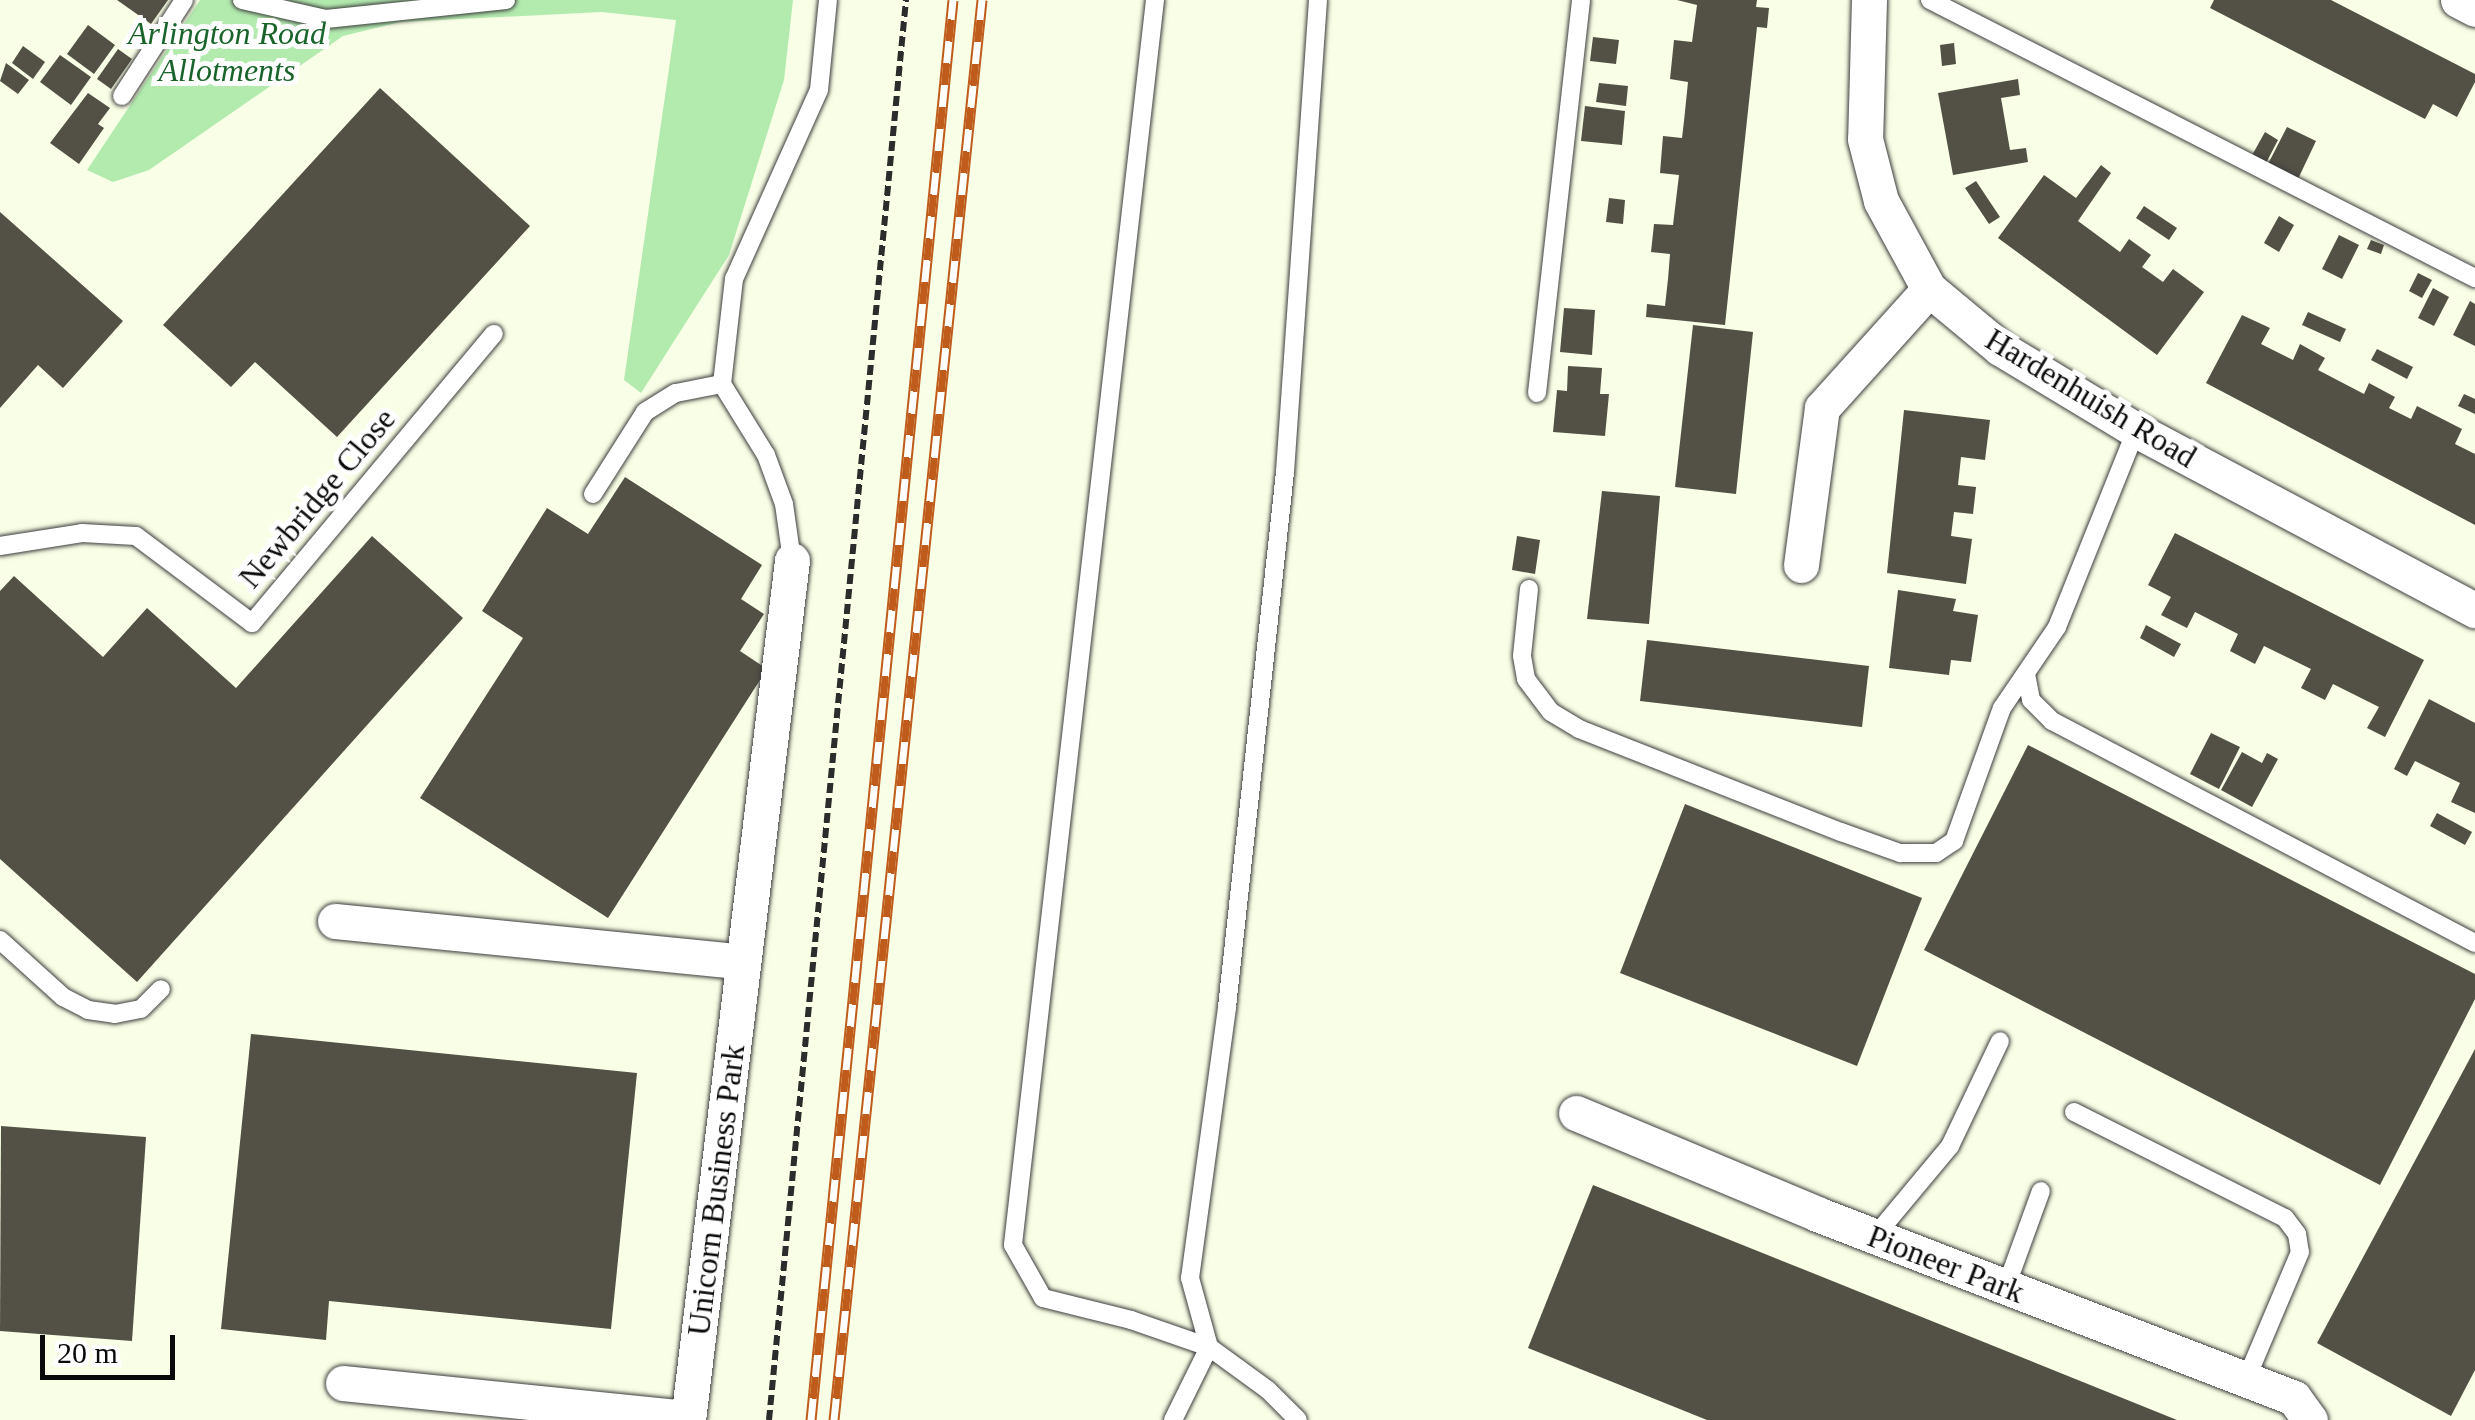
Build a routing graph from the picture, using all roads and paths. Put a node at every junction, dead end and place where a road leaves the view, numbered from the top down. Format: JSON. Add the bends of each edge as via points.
{"nodes":[{"id":1,"x":184,"y":0,"type":"edge"},
{"id":2,"x":242,"y":0,"type":"edge"},
{"id":3,"x":506,"y":0,"type":"edge"},
{"id":4,"x":828,"y":0,"type":"edge"},
{"id":5,"x":906,"y":0,"type":"edge"},
{"id":6,"x":1155,"y":0,"type":"edge"},
{"id":7,"x":1318,"y":0,"type":"edge"},
{"id":8,"x":1581,"y":0,"type":"edge"},
{"id":9,"x":1870,"y":0,"type":"edge"},
{"id":10,"x":1930,"y":0,"type":"edge"},
{"id":11,"x":2458,"y":0,"type":"edge"},
{"id":12,"x":2475,"y":8,"type":"edge"},
{"id":13,"x":122,"y":96,"type":"dead end"},
{"id":14,"x":2475,"y":278,"type":"edge"},
{"id":15,"x":1929,"y":289,"type":"junction"},
{"id":16,"x":494,"y":334,"type":"dead end"},
{"id":17,"x":722,"y":384,"type":"junction"},
{"id":18,"x":1538,"y":394,"type":"dead end"},
{"id":19,"x":2136,"y":430,"type":"junction"},
{"id":20,"x":593,"y":494,"type":"dead end"},
{"id":21,"x":0,"y":546,"type":"edge"},
{"id":22,"x":792,"y":560,"type":"joint"},
{"id":23,"x":1801,"y":565,"type":"dead end"},
{"id":24,"x":1529,"y":589,"type":"dead end"},
{"id":25,"x":2475,"y":610,"type":"edge"},
{"id":26,"x":2026,"y":674,"type":"junction"},
{"id":27,"x":335,"y":921,"type":"dead end"},
{"id":28,"x":0,"y":940,"type":"edge"},
{"id":29,"x":2475,"y":943,"type":"edge"},
{"id":30,"x":743,"y":962,"type":"junction"},
{"id":31,"x":161,"y":989,"type":"dead end"},
{"id":32,"x":2000,"y":1040,"type":"dead end"},
{"id":33,"x":2074,"y":1112,"type":"dead end"},
{"id":34,"x":1576,"y":1113,"type":"dead end"},
{"id":35,"x":2041,"y":1191,"type":"dead end"},
{"id":36,"x":1875,"y":1236,"type":"junction"},
{"id":37,"x":2006,"y":1287,"type":"junction"},
{"id":38,"x":1209,"y":1347,"type":"junction"},
{"id":39,"x":2246,"y":1380,"type":"junction"},
{"id":40,"x":343,"y":1383,"type":"dead end"},
{"id":41,"x":688,"y":1419,"type":"edge"},
{"id":42,"x":769,"y":1420,"type":"edge"},
{"id":43,"x":1174,"y":1420,"type":"edge"},
{"id":44,"x":1298,"y":1420,"type":"edge"},
{"id":45,"x":2310,"y":1420,"type":"edge"}],
"edges":[{"from":1,"to":13,"type":"lane"},
{"from":2,"to":3,"type":"lane","via":[[326,19]]},
{"from":4,"to":17,"type":"lane","via":[[819,90],[734,279]]},
{"from":5,"to":42,"type":"path"},
{"from":6,"to":38,"type":"lane","via":[[1013,1245],[1043,1298]]},
{"from":7,"to":38,"type":"lane","via":[[1284,472],[1227,1007],[1190,1278]]},
{"from":8,"to":18,"type":"lane"},
{"from":9,"to":15,"type":"street","name":"Hardenhuish Road","via":[[1865,139],[1880,201]]},
{"from":10,"to":14,"type":"lane"},
{"from":11,"to":12,"type":"street"},
{"from":15,"to":19,"type":"street","name":"Hardenhuish Road","via":[[2000,348]]},
{"from":15,"to":23,"type":"street","via":[[1822,408]]},
{"from":16,"to":21,"type":"lane","name":"Newbridge Close","via":[[252,623],[136,536],[82,533]]},
{"from":17,"to":20,"type":"lane","via":[[676,393],[645,412]]},
{"from":17,"to":22,"type":"lane","via":[[766,456],[784,504]]},
{"from":19,"to":25,"type":"street","name":"Hardenhuish Road"},
{"from":19,"to":26,"type":"lane","via":[[2057,627]]},
{"from":22,"to":30,"type":"street","name":"Unicorn Business Park"},
{"from":24,"to":26,"type":"lane","via":[[1526,679],[1551,712],[1579,729],[1900,853],[1936,854],[1954,840],[2002,708]]},
{"from":26,"to":29,"type":"lane","via":[[2031,700],[2052,721]]},
{"from":27,"to":30,"type":"street"},
{"from":28,"to":31,"type":"lane","via":[[88,1010],[140,1009]]},
{"from":30,"to":41,"type":"street","name":"Unicorn Business Park"},
{"from":32,"to":36,"type":"lane","via":[[1950,1146]]},
{"from":33,"to":39,"type":"lane","via":[[2284,1218],[2297,1234],[2300,1252]]},
{"from":34,"to":36,"type":"street","name":"Pioneer Park"},
{"from":35,"to":37,"type":"lane"},
{"from":36,"to":37,"type":"street","name":"Pioneer Park"},
{"from":37,"to":39,"type":"street","name":"Pioneer Park"},
{"from":38,"to":43,"type":"lane"},
{"from":38,"to":44,"type":"lane"},
{"from":39,"to":45,"type":"street","name":"Pioneer Park","via":[[2294,1398]]},
{"from":40,"to":41,"type":"street","name":"Unicorn Business Park"}]}
